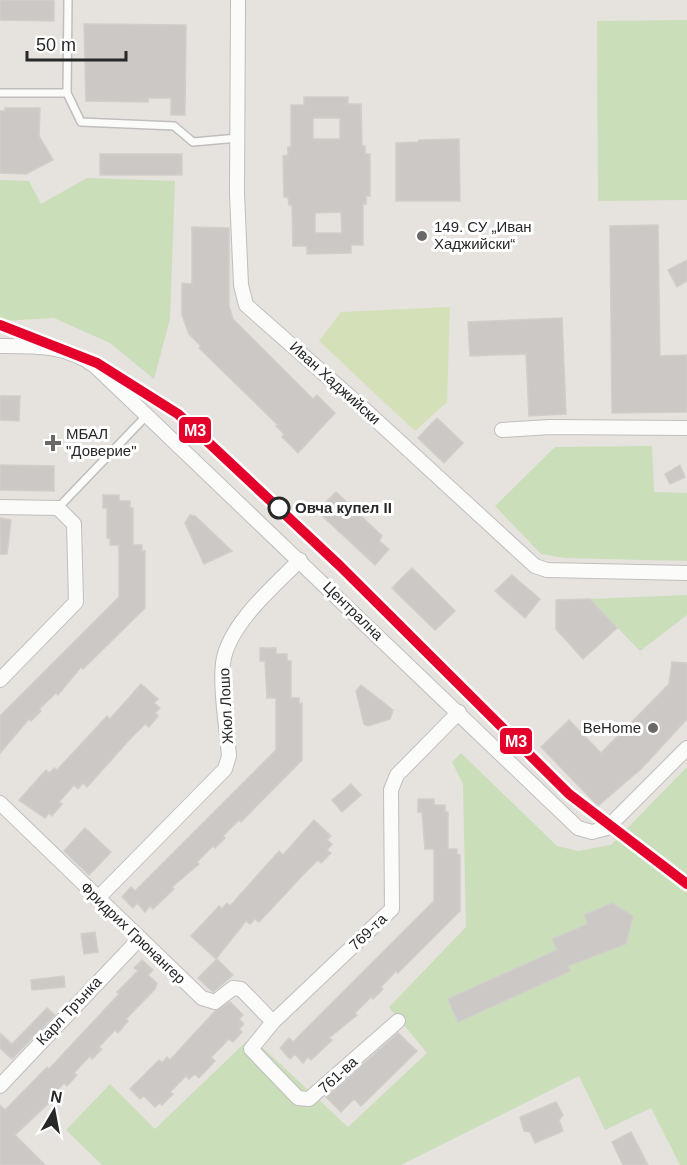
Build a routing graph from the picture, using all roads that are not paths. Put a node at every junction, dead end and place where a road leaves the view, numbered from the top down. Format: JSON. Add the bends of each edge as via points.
{"nodes":[{"id":1,"x":68,"y":0,"type":"edge"},
{"id":2,"x":237,"y":0,"type":"edge"},
{"id":3,"x":0,"y":93,"type":"edge"},
{"id":4,"x":67,"y":93,"type":"junction"},
{"id":5,"x":238,"y":138,"type":"junction"},
{"id":6,"x":0,"y":345,"type":"edge"},
{"id":7,"x":148,"y":414,"type":"junction"},
{"id":8,"x":687,"y":428,"type":"edge"},
{"id":9,"x":502,"y":430,"type":"dead end"},
{"id":10,"x":0,"y":507,"type":"edge"},
{"id":11,"x":58,"y":508,"type":"junction"},
{"id":12,"x":300,"y":560,"type":"junction"},
{"id":13,"x":687,"y":573,"type":"edge"},
{"id":14,"x":0,"y":680,"type":"edge"},
{"id":15,"x":459,"y":712,"type":"junction"},
{"id":16,"x":687,"y":748,"type":"edge"},
{"id":17,"x":0,"y":803,"type":"edge"},
{"id":18,"x":97,"y":899,"type":"junction"},
{"id":19,"x":140,"y":938,"type":"junction"},
{"id":20,"x":398,"y":1021,"type":"dead end"},
{"id":21,"x":273,"y":1022,"type":"junction"},
{"id":22,"x":0,"y":1086,"type":"edge"}],
"edges":[{"from":1,"to":4,"type":"lane"},
{"from":2,"to":5,"type":"street","name":"Иван Хаджийски"},
{"from":3,"to":4,"type":"lane"},
{"from":4,"to":5,"type":"lane","via":[[81,122],[174,126],[193,142]]},
{"from":5,"to":13,"type":"street","name":"Иван Хаджийски","via":[[241,285],[246,305],[536,566],[547,570]]},
{"from":6,"to":7,"type":"street","name":"Централна","via":[[56,348],[84,358]]},
{"from":7,"to":11,"type":"lane"},
{"from":7,"to":12,"type":"street","name":"Централна"},
{"from":8,"to":9,"type":"street","via":[[599,421],[519,422]]},
{"from":10,"to":11,"type":"street"},
{"from":11,"to":14,"type":"street","via":[[74,524],[76,602]]},
{"from":12,"to":15,"type":"street","name":"Централна"},
{"from":12,"to":18,"type":"street","name":"Жюл Лошо","via":[[245,617],[229,646],[224,663],[229,756],[225,769]]},
{"from":15,"to":16,"type":"street","name":"Централна","via":[[569,821],[592,832],[607,828]]},
{"from":15,"to":21,"type":"street","name":"769-та","via":[[397,775],[390,804],[392,909]]},
{"from":17,"to":18,"type":"street","name":"Фридрих Грюнангер"},
{"from":18,"to":19,"type":"street","name":"Фридрих Грюнангер"},
{"from":19,"to":21,"type":"street","name":"Фридрих Грюнангер","via":[[208,1002],[215,1002],[233,988],[241,989]]},
{"from":19,"to":22,"type":"street","name":"Карл Трънка"},
{"from":20,"to":21,"type":"street","name":"761-ва","via":[[309,1100],[298,1098],[252,1052]]}]}
